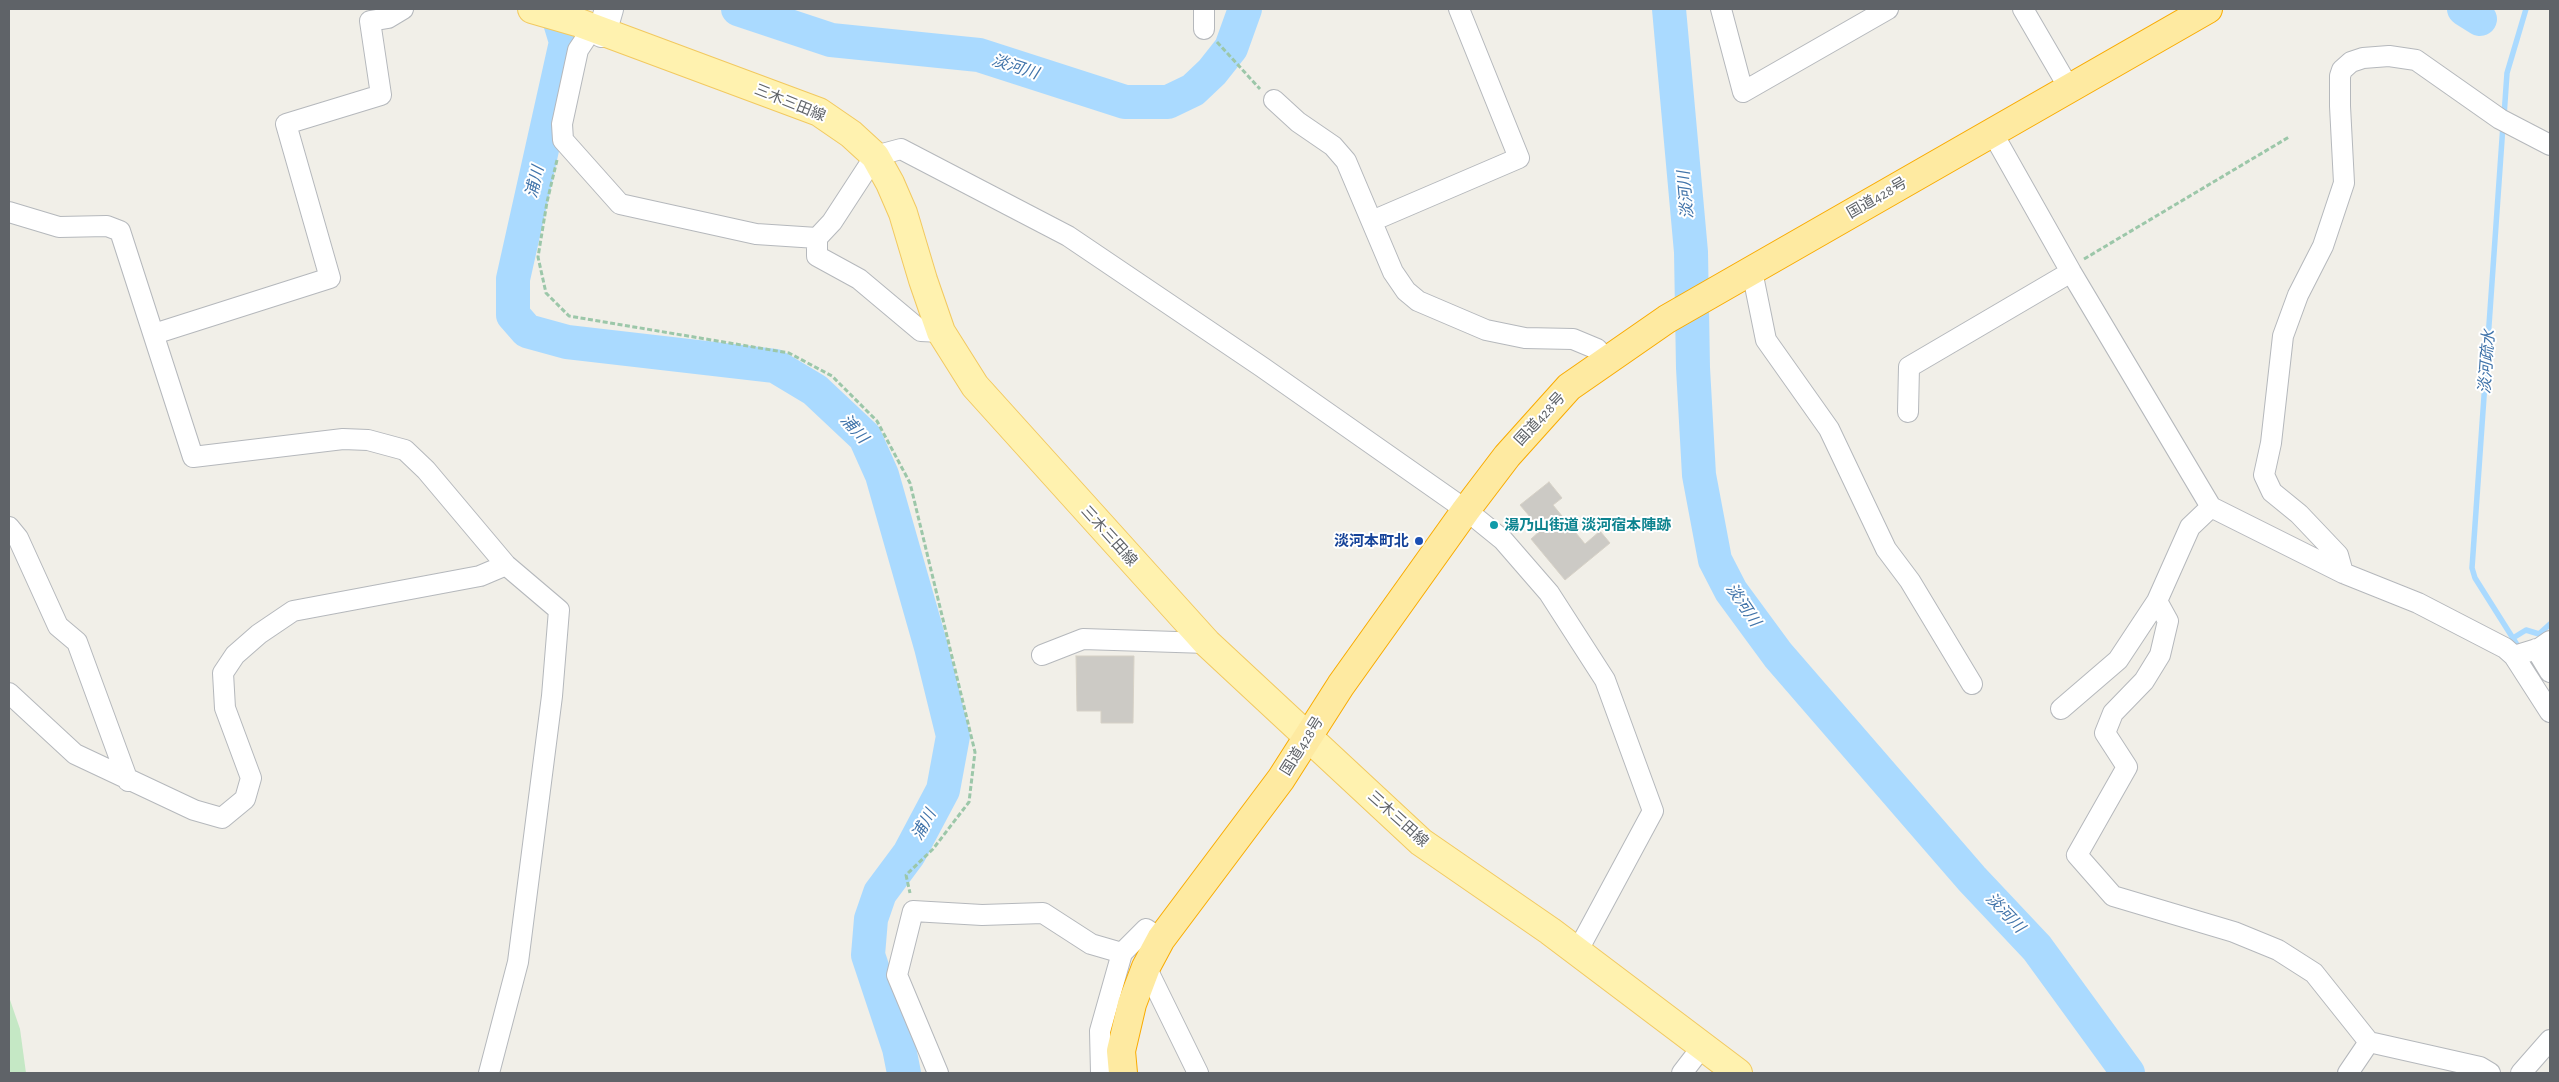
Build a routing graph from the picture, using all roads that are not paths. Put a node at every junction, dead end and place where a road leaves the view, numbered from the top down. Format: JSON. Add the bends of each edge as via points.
{"nodes":[{"id":1,"x":403,"y":9,"type":"edge"},
{"id":2,"x":1458,"y":9,"type":"edge"},
{"id":3,"x":1721,"y":9,"type":"edge"},
{"id":4,"x":1888,"y":9,"type":"edge"},
{"id":5,"x":2023,"y":9,"type":"edge"},
{"id":6,"x":2208,"y":9,"type":"edge"},
{"id":7,"x":538,"y":10,"type":"edge"},
{"id":8,"x":597,"y":22,"type":"edge"},
{"id":9,"x":2069,"y":88,"type":"junction"},
{"id":10,"x":1274,"y":100,"type":"road end"},
{"id":11,"x":1992,"y":132,"type":"junction"},
{"id":12,"x":2550,"y":145,"type":"edge"},
{"id":13,"x":874,"y":156,"type":"junction"},
{"id":14,"x":9,"y":212,"type":"edge"},
{"id":15,"x":1372,"y":221,"type":"junction"},
{"id":16,"x":817,"y":238,"type":"junction"},
{"id":17,"x":2070,"y":270,"type":"junction"},
{"id":18,"x":1748,"y":273,"type":"junction"},
{"id":19,"x":941,"y":332,"type":"junction"},
{"id":20,"x":154,"y":334,"type":"junction"},
{"id":21,"x":1607,"y":360,"type":"junction"},
{"id":22,"x":1908,"y":412,"type":"dead end"},
{"id":23,"x":2211,"y":508,"type":"junction"},
{"id":24,"x":1466,"y":510,"type":"junction"},
{"id":25,"x":9,"y":527,"type":"edge"},
{"id":26,"x":506,"y":566,"type":"junction"},
{"id":27,"x":2342,"y":573,"type":"junction"},
{"id":28,"x":2157,"y":601,"type":"junction"},
{"id":29,"x":1207,"y":643,"type":"junction"},
{"id":30,"x":2529,"y":651,"type":"edge"},
{"id":31,"x":1042,"y":655,"type":"dead end"},
{"id":32,"x":2550,"y":672,"type":"edge"},
{"id":33,"x":1972,"y":684,"type":"dead end"},
{"id":34,"x":9,"y":693,"type":"edge"},
{"id":35,"x":2061,"y":709,"type":"dead end"},
{"id":36,"x":2550,"y":712,"type":"edge"},
{"id":37,"x":1307,"y":736,"type":"junction"},
{"id":38,"x":128,"y":781,"type":"junction"},
{"id":39,"x":1161,"y":939,"type":"junction"},
{"id":40,"x":1577,"y":952,"type":"junction"},
{"id":41,"x":1122,"y":953,"type":"junction"},
{"id":42,"x":1146,"y":967,"type":"junction"},
{"id":43,"x":2550,"y":1040,"type":"edge"},
{"id":44,"x":2369,"y":1042,"type":"junction"},
{"id":45,"x":1702,"y":1046,"type":"junction"},
{"id":46,"x":489,"y":1073,"type":"edge"},
{"id":47,"x":938,"y":1073,"type":"edge"},
{"id":48,"x":1101,"y":1073,"type":"edge"},
{"id":49,"x":1123,"y":1073,"type":"edge"},
{"id":50,"x":1198,"y":1073,"type":"edge"},
{"id":51,"x":1682,"y":1073,"type":"edge"},
{"id":52,"x":1738,"y":1073,"type":"edge"},
{"id":53,"x":2348,"y":1073,"type":"edge"},
{"id":54,"x":2490,"y":1073,"type":"edge"},
{"id":55,"x":2521,"y":1073,"type":"edge"}],
"edges":[{"from":1,"to":20,"type":"street","via":[[388,18],[370,21],[381,95],[286,124],[330,278]]},
{"from":2,"to":15,"type":"street","via":[[1519,158]]},
{"from":3,"to":4,"type":"street","via":[[1743,92]]},
{"from":5,"to":9,"type":"street"},
{"from":6,"to":9,"type":"highway","name":"国道428号"},
{"from":7,"to":8,"type":"main road","name":"三木三田線"},
{"from":8,"to":13,"type":"main road","name":"三木三田線","via":[[819,112],[851,134]]},
{"from":8,"to":16,"type":"street","via":[[578,50],[562,124],[562,140],[620,204],[756,234]]},
{"from":9,"to":11,"type":"highway","name":"国道428号"},
{"from":10,"to":15,"type":"street","via":[[1298,122],[1333,146],[1346,161]]},
{"from":11,"to":17,"type":"street"},
{"from":11,"to":18,"type":"highway","name":"国道428号"},
{"from":12,"to":27,"type":"street","via":[[2504,121],[2427,66],[2405,57],[2356,59],[2347,64],[2340,76],[2344,183],[2326,239],[2298,295],[2283,336],[2271,443],[2264,475],[2272,492],[2300,514],[2338,555]]},
{"from":13,"to":16,"type":"street","via":[[832,222]]},
{"from":13,"to":19,"type":"main road","name":"三木三田線","via":[[903,214]]},
{"from":13,"to":24,"type":"street","via":[[901,149],[1068,236]]},
{"from":14,"to":20,"type":"street","via":[[59,227],[107,226],[120,230]]},
{"from":15,"to":21,"type":"street","via":[[1393,272],[1406,291],[1418,301],[1486,330],[1525,338],[1573,339],[1596,349]]},
{"from":16,"to":19,"type":"street","via":[[817,256],[859,279],[921,331]]},
{"from":17,"to":22,"type":"street","via":[[1909,366]]},
{"from":17,"to":23,"type":"street"},
{"from":18,"to":21,"type":"highway","name":"国道428号","via":[[1667,319]]},
{"from":18,"to":33,"type":"street","via":[[1766,340],[1829,429],[1886,548],[1910,581]]},
{"from":19,"to":29,"type":"main road","name":"三木三田線","via":[[975,386]]},
{"from":20,"to":26,"type":"street","via":[[193,457],[343,439],[368,440],[405,450],[426,470]]},
{"from":21,"to":24,"type":"highway","name":"国道428号","via":[[1563,394],[1507,456]]},
{"from":23,"to":27,"type":"street"},
{"from":23,"to":28,"type":"street","via":[[2190,527]]},
{"from":24,"to":37,"type":"highway","name":"国道428号"},
{"from":24,"to":40,"type":"street","via":[[1503,540],[1549,593],[1605,680],[1652,811]]},
{"from":25,"to":38,"type":"street","via":[[18,538],[58,626],[77,642]]},
{"from":26,"to":38,"type":"street","via":[[480,576],[293,611],[259,634],[223,673],[225,708],[251,778],[246,799],[222,818],[194,810]]},
{"from":26,"to":46,"type":"street","via":[[559,610],[552,696],[518,962]]},
{"from":27,"to":30,"type":"street","via":[[2418,603],[2505,648]]},
{"from":28,"to":35,"type":"street","via":[[2118,660]]},
{"from":28,"to":44,"type":"street","via":[[2168,621],[2160,655],[2144,681],[2114,712],[2105,733],[2127,767],[2078,855],[2114,896],[2234,932],[2278,950],[2314,973]]},
{"from":29,"to":31,"type":"street","via":[[1083,638]]},
{"from":29,"to":37,"type":"main road","name":"三木三田線"},
{"from":30,"to":32,"type":"street"},
{"from":30,"to":36,"type":"street"},
{"from":34,"to":38,"type":"street","via":[[74,754]]},
{"from":37,"to":39,"type":"highway","name":"国道428号","via":[[1281,780]]},
{"from":37,"to":40,"type":"main road","name":"三木三田線","via":[[1421,842]]},
{"from":39,"to":41,"type":"street","via":[[1146,929]]},
{"from":39,"to":42,"type":"highway","name":"国道428号"},
{"from":40,"to":45,"type":"main road","name":"三木三田線"},
{"from":41,"to":47,"type":"street","via":[[1091,944],[1043,913],[982,915],[913,911],[897,976]]},
{"from":41,"to":48,"type":"street","via":[[1100,1030]]},
{"from":42,"to":49,"type":"highway","name":"国道428号","via":[[1132,1004],[1121,1051]]},
{"from":42,"to":50,"type":"street"},
{"from":43,"to":55,"type":"street"},
{"from":44,"to":53,"type":"street"},
{"from":44,"to":54,"type":"street","via":[[2480,1067]]},
{"from":45,"to":51,"type":"street"},
{"from":45,"to":52,"type":"main road","name":"三木三田線"}]}
